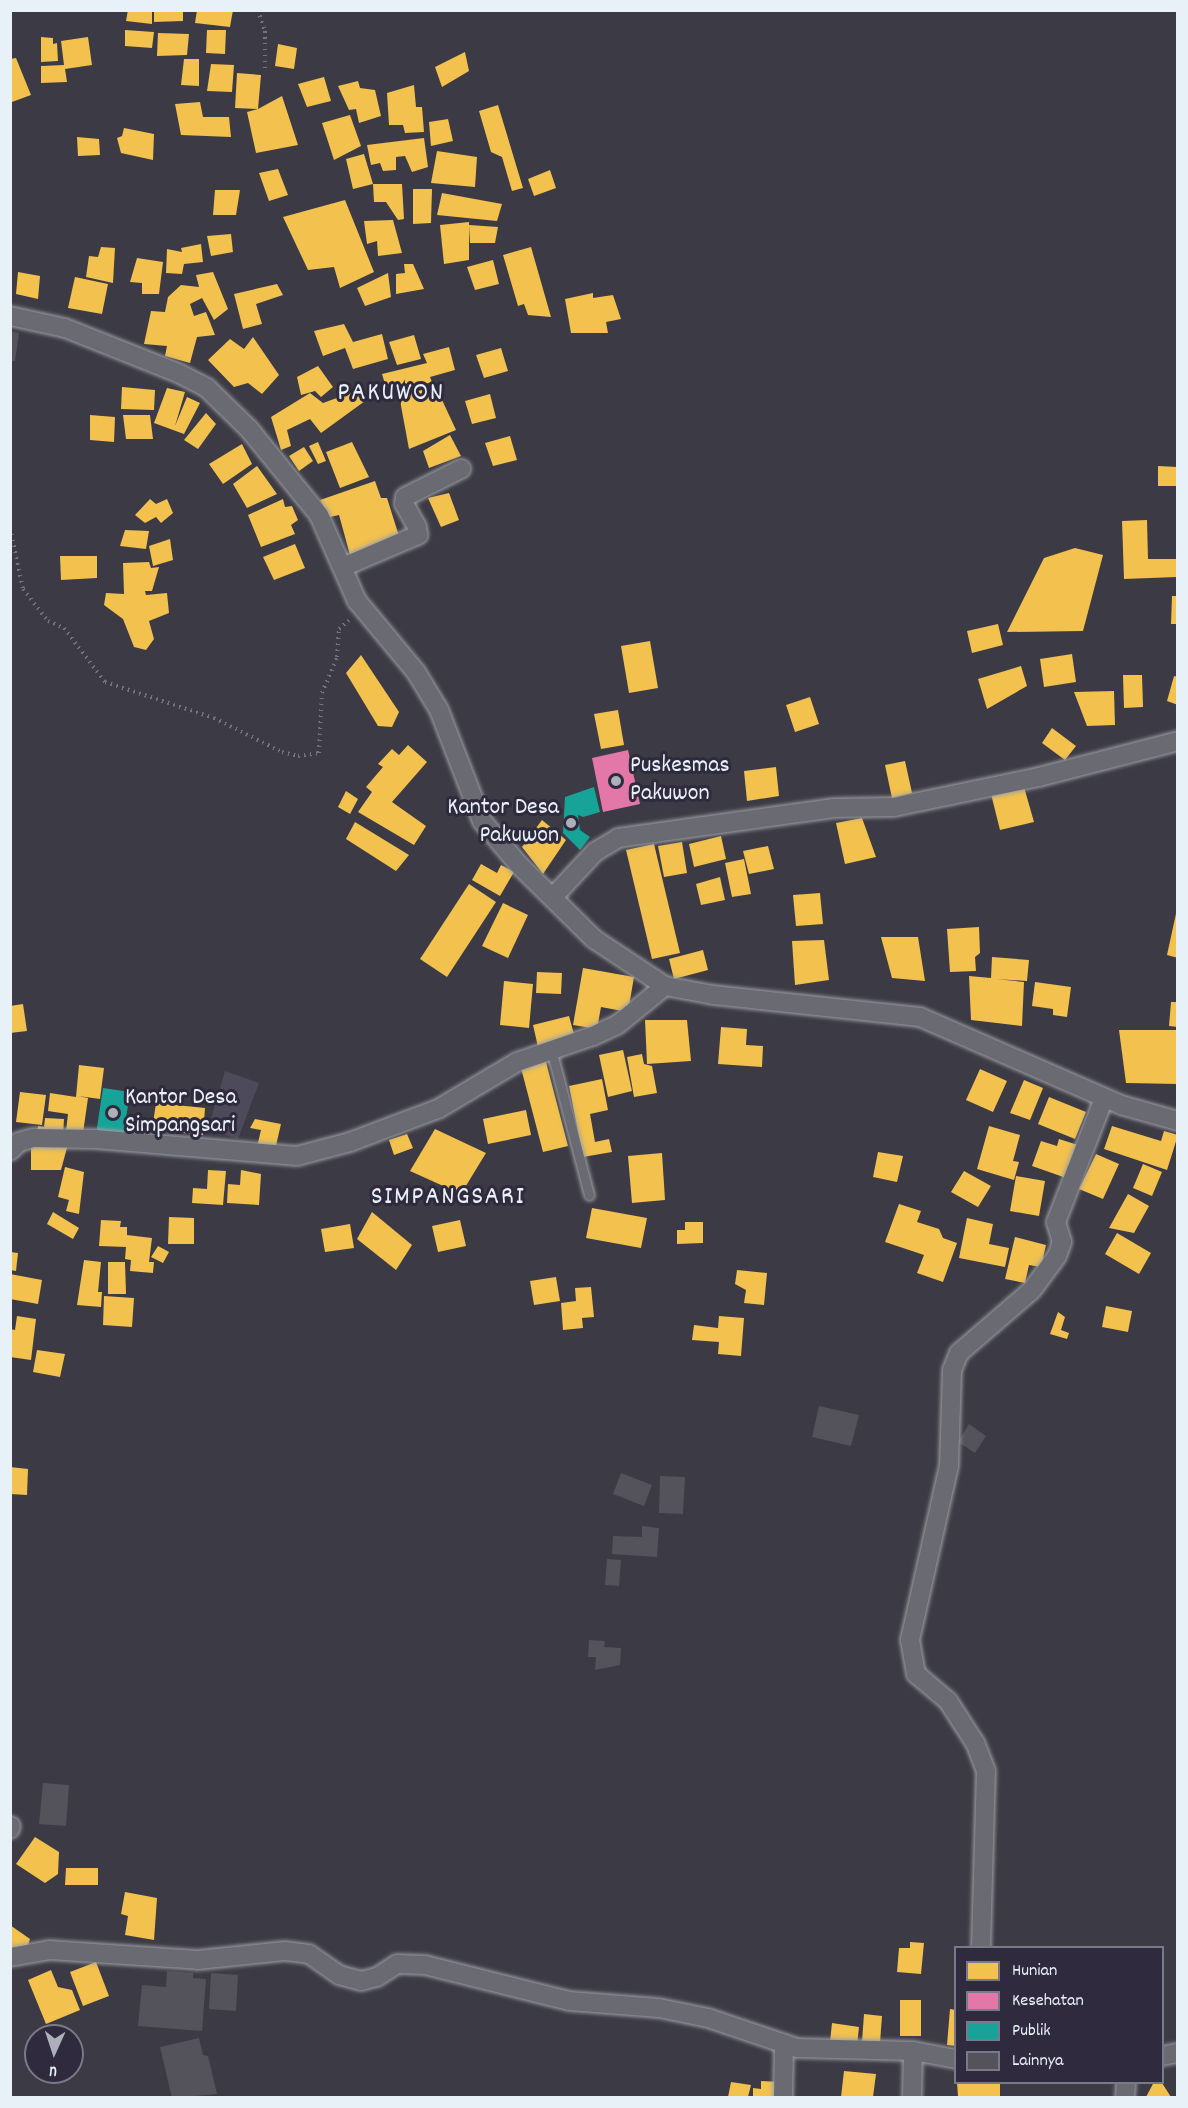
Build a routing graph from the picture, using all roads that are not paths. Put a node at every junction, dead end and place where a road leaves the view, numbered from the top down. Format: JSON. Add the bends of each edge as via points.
{"nodes":[{"id":1,"x":10,"y":316,"type":"edge"},
{"id":2,"x":461,"y":469,"type":"dead end"},
{"id":3,"x":343,"y":567,"type":"junction"},
{"id":4,"x":1178,"y":741,"type":"edge"},
{"id":5,"x":554,"y":896,"type":"junction"},
{"id":6,"x":665,"y":986,"type":"junction"},
{"id":7,"x":551,"y":1049,"type":"junction"},
{"id":8,"x":1104,"y":1098,"type":"junction"},
{"id":9,"x":1178,"y":1121,"type":"edge"},
{"id":10,"x":10,"y":1151,"type":"edge"},
{"id":11,"x":589,"y":1195,"type":"dead end"},
{"id":12,"x":981,"y":1946,"type":"edge"},
{"id":13,"x":10,"y":1957,"type":"edge"},
{"id":14,"x":784,"y":2044,"type":"junction"},
{"id":15,"x":913,"y":2051,"type":"junction"},
{"id":16,"x":954,"y":2059,"type":"edge"},
{"id":17,"x":783,"y":2097,"type":"edge"},
{"id":18,"x":912,"y":2097,"type":"edge"}],
"edges":[{"from":1,"to":3,"type":"street","via":[[65,328],[178,372],[207,388],[269,450],[319,515]]},
{"from":2,"to":3,"type":"street","via":[[405,497],[404,504],[418,535]]},
{"from":3,"to":5,"type":"street","via":[[362,607],[416,672],[439,710],[482,821],[519,865]]},
{"from":4,"to":5,"type":"street","via":[[1039,777],[894,807],[834,808],[618,838],[596,852]]},
{"from":5,"to":6,"type":"street","via":[[594,939]]},
{"from":6,"to":7,"type":"street","via":[[616,1024]]},
{"from":6,"to":8,"type":"street","via":[[713,995],[920,1017]]},
{"from":7,"to":10,"type":"street","via":[[517,1062],[438,1109],[350,1142],[297,1156],[95,1139],[33,1138]]},
{"from":7,"to":11,"type":"lane"},
{"from":8,"to":9,"type":"street"},
{"from":8,"to":12,"type":"street","via":[[1056,1222],[1062,1242],[1057,1256],[1032,1290],[959,1353],[952,1370],[947,1475],[910,1640],[916,1674],[948,1701],[975,1743],[986,1771]]},
{"from":13,"to":14,"type":"street","via":[[49,1950],[218,1960],[285,1951],[309,1954],[339,1975],[361,1981],[377,1977],[397,1964],[425,1965],[569,2001],[659,2008],[708,2018]]},
{"from":14,"to":15,"type":"street","via":[[839,2050]]},
{"from":14,"to":17,"type":"street"},
{"from":15,"to":16,"type":"street"},
{"from":15,"to":18,"type":"street"}]}
